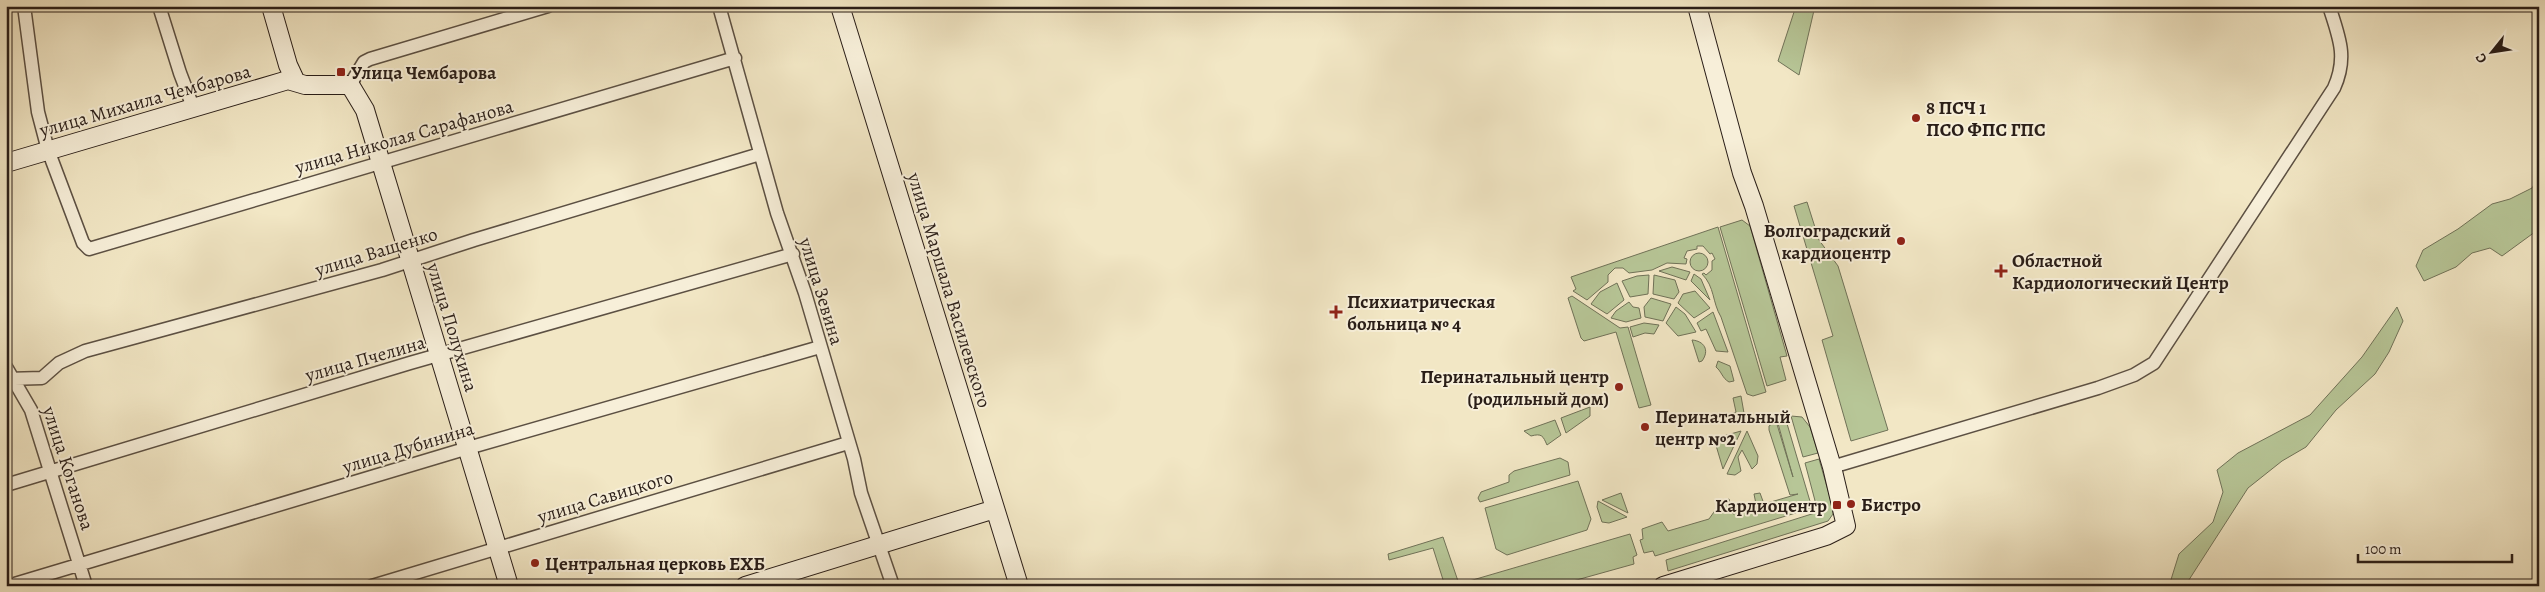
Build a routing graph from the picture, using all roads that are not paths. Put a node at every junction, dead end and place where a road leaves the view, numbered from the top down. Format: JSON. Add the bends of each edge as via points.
{"nodes":[{"id":1,"x":24,"y":6,"type":"edge"},
{"id":2,"x":159,"y":6,"type":"edge"},
{"id":3,"x":271,"y":6,"type":"edge"},
{"id":4,"x":548,"y":6,"type":"edge"},
{"id":5,"x":719,"y":6,"type":"edge"},
{"id":6,"x":840,"y":6,"type":"edge"},
{"id":7,"x":1697,"y":6,"type":"edge"},
{"id":8,"x":2329,"y":6,"type":"edge"},
{"id":9,"x":735,"y":58,"type":"junction"},
{"id":10,"x":295,"y":80,"type":"junction"},
{"id":11,"x":350,"y":85,"type":"junction"},
{"id":12,"x":193,"y":107,"type":"junction"},
{"id":13,"x":48,"y":150,"type":"junction"},
{"id":14,"x":760,"y":154,"type":"junction"},
{"id":15,"x":381,"y":162,"type":"junction"},
{"id":16,"x":6,"y":163,"type":"edge"},
{"id":17,"x":793,"y":254,"type":"junction"},
{"id":18,"x":411,"y":261,"type":"junction"},
{"id":19,"x":820,"y":347,"type":"junction"},
{"id":20,"x":440,"y":356,"type":"junction"},
{"id":21,"x":6,"y":367,"type":"edge"},
{"id":22,"x":10,"y":379,"type":"edge"},
{"id":23,"x":848,"y":444,"type":"junction"},
{"id":24,"x":468,"y":448,"type":"junction"},
{"id":25,"x":1832,"y":467,"type":"junction"},
{"id":26,"x":51,"y":472,"type":"junction"},
{"id":27,"x":6,"y":485,"type":"edge"},
{"id":28,"x":995,"y":509,"type":"junction"},
{"id":29,"x":879,"y":545,"type":"junction"},
{"id":30,"x":498,"y":548,"type":"junction"},
{"id":31,"x":80,"y":565,"type":"junction"},
{"id":32,"x":8,"y":586,"type":"edge"},
{"id":33,"x":86,"y":586,"type":"edge"},
{"id":34,"x":372,"y":586,"type":"edge"},
{"id":35,"x":509,"y":586,"type":"edge"},
{"id":36,"x":745,"y":586,"type":"edge"},
{"id":37,"x":893,"y":586,"type":"edge"},
{"id":38,"x":1019,"y":586,"type":"edge"},
{"id":39,"x":1663,"y":586,"type":"edge"}],
"edges":[{"from":1,"to":13,"type":"street","via":[[38,112]]},
{"from":2,"to":12,"type":"street"},
{"from":3,"to":10,"type":"street"},
{"from":4,"to":11,"type":"street","via":[[370,59],[364,62]]},
{"from":5,"to":9,"type":"street","name":"улица Зевина"},
{"from":6,"to":28,"type":"street","name":"улица Маршала Василевского"},
{"from":7,"to":25,"type":"street","via":[[1742,173]]},
{"from":8,"to":25,"type":"street","via":[[2342,53],[2342,71],[2334,88],[2154,364],[2098,388]]},
{"from":9,"to":14,"type":"street","name":"улица Зевина"},
{"from":9,"to":15,"type":"street","name":"улица Николая Сарафанова"},
{"from":10,"to":11,"type":"street","via":[[305,85]]},
{"from":10,"to":12,"type":"street","name":"улица Михаила Чембарова"},
{"from":11,"to":15,"type":"street","name":"улица Полухина","via":[[365,110]]},
{"from":12,"to":13,"type":"street","name":"улица Михаила Чембарова"},
{"from":13,"to":15,"type":"street","name":"улица Николая Сарафанова","via":[[85,247],[94,248]]},
{"from":13,"to":16,"type":"street","name":"улица Михаила Чембарова"},
{"from":14,"to":17,"type":"street","name":"улица Зевина"},
{"from":14,"to":18,"type":"street","name":"улица Ващенко"},
{"from":15,"to":18,"type":"street","name":"улица Полухина"},
{"from":17,"to":19,"type":"street","name":"улица Зевина"},
{"from":17,"to":20,"type":"street","name":"улица Пчелина"},
{"from":18,"to":20,"type":"street","name":"улица Полухина"},
{"from":18,"to":22,"type":"street","name":"улица Ващенко","via":[[85,352],[59,363],[42,378]]},
{"from":19,"to":23,"type":"street","name":"улица Зевина"},
{"from":19,"to":24,"type":"street","name":"улица Дубинина"},
{"from":20,"to":24,"type":"street","name":"улица Полухина"},
{"from":20,"to":26,"type":"street","name":"улица Пчелина"},
{"from":21,"to":22,"type":"street","name":"улица Коганова"},
{"from":22,"to":26,"type":"street","name":"улица Коганова","via":[[31,410]]},
{"from":23,"to":29,"type":"street","name":"улица Зевина"},
{"from":23,"to":30,"type":"street","name":"улица Савицкого"},
{"from":24,"to":30,"type":"street","name":"улица Полухина"},
{"from":24,"to":31,"type":"street","name":"улица Дубинина"},
{"from":25,"to":39,"type":"street","via":[[1846,526],[1826,536]]},
{"from":26,"to":27,"type":"street","name":"улица Пчелина"},
{"from":26,"to":31,"type":"street","name":"улица Коганова"},
{"from":28,"to":29,"type":"street"},
{"from":28,"to":38,"type":"street","name":"улица Маршала Василевского"},
{"from":29,"to":36,"type":"street"},
{"from":29,"to":37,"type":"street","name":"улица Зевина"},
{"from":30,"to":34,"type":"street","name":"улица Савицкого"},
{"from":30,"to":35,"type":"street","name":"улица Полухина"},
{"from":31,"to":32,"type":"street","name":"улица Дубинина"},
{"from":31,"to":33,"type":"street","name":"улица Коганова"}]}
